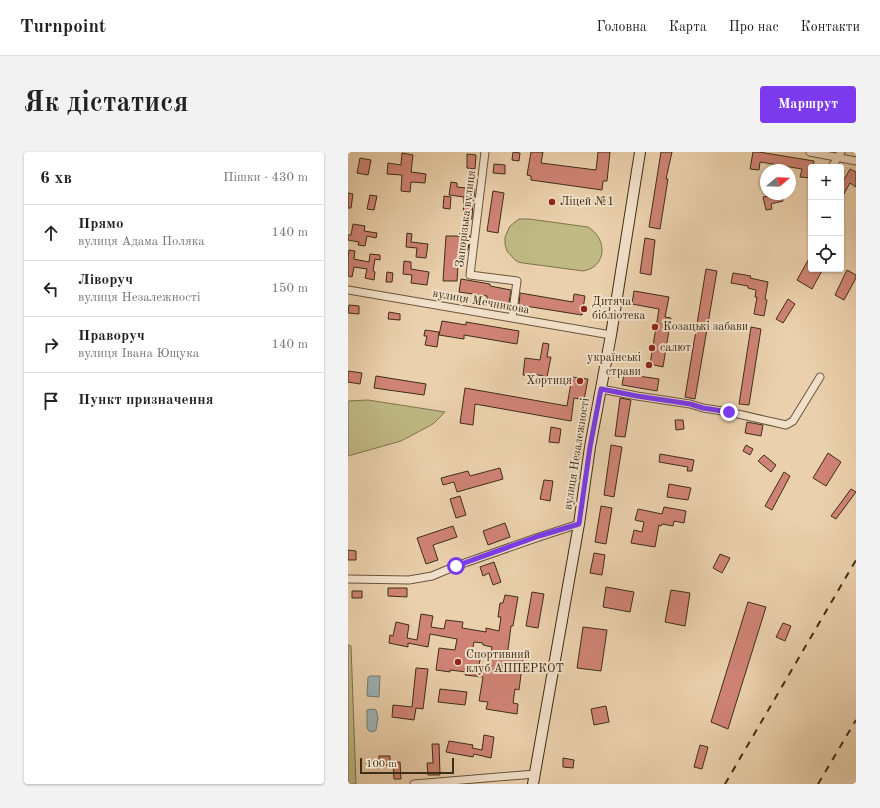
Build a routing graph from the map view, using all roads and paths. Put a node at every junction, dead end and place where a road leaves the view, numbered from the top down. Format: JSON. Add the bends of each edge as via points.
{"nodes":[{"id":1,"x":485,"y":152,"type":"edge"},
{"id":2,"x":640,"y":152,"type":"edge"},
{"id":3,"x":810,"y":152,"type":"edge"},
{"id":4,"x":839,"y":155,"type":"edge"},
{"id":5,"x":856,"y":161,"type":"edge"},
{"id":6,"x":834,"y":164,"type":"edge"},
{"id":7,"x":348,"y":290,"type":"edge"},
{"id":8,"x":512,"y":318,"type":"junction"},
{"id":9,"x":611,"y":335,"type":"junction"},
{"id":10,"x":820,"y":377,"type":"dead end"},
{"id":11,"x":601,"y":389,"type":"junction"},
{"id":12,"x":579,"y":524,"type":"junction"},
{"id":13,"x":348,"y":579,"type":"edge"},
{"id":14,"x":534,"y":779,"type":"edge"},
{"id":15,"x":468,"y":782,"type":"edge"},
{"id":16,"x":415,"y":784,"type":"edge"}],
"edges":[{"from":1,"to":8,"type":"street","name":"Запорізька вулиця","via":[[470,275],[517,281]]},
{"from":2,"to":9,"type":"main road","name":"вулиця Незалежності"},
{"from":3,"to":4,"type":"street"},
{"from":4,"to":5,"type":"street"},
{"from":4,"to":6,"type":"street"},
{"from":7,"to":8,"type":"street","name":"вулиця Мечникова"},
{"from":8,"to":9,"type":"street","name":"вулиця Мечникова"},
{"from":9,"to":11,"type":"main road","name":"вулиця Незалежності"},
{"from":10,"to":11,"type":"street","via":[[793,421],[786,425],[690,404]]},
{"from":11,"to":12,"type":"main road","name":"вулиця Незалежності"},
{"from":12,"to":13,"type":"street","via":[[539,536],[432,576],[409,580]]},
{"from":12,"to":14,"type":"main road","name":"вулиця Незалежності"},
{"from":14,"to":15,"type":"street"},
{"from":15,"to":16,"type":"street"}]}
